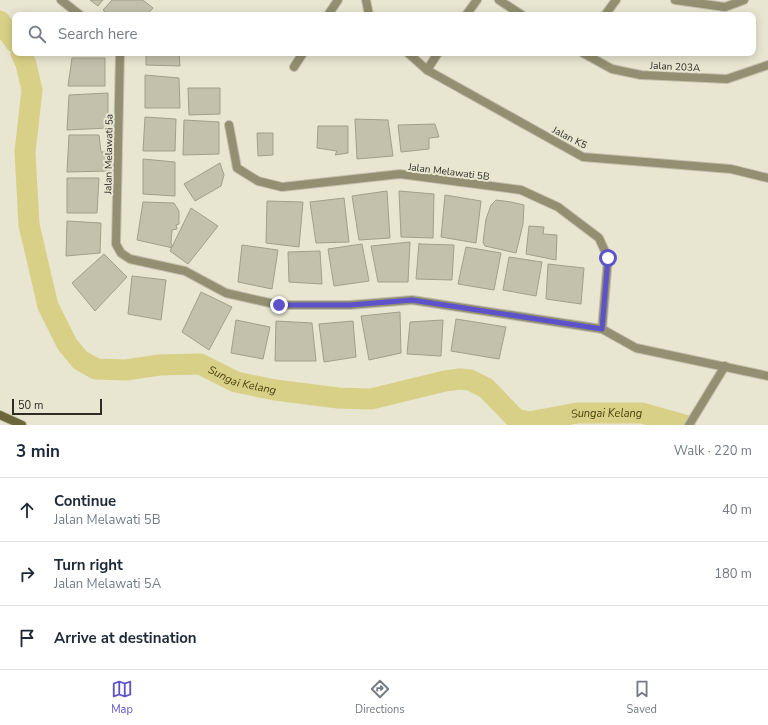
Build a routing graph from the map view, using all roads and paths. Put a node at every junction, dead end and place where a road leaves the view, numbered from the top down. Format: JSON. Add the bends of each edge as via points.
{"nodes":[{"id":1,"x":61,"y":0,"type":"edge"},
{"id":2,"x":338,"y":0,"type":"edge"},
{"id":3,"x":366,"y":0,"type":"edge"},
{"id":4,"x":477,"y":0,"type":"edge"},
{"id":5,"x":499,"y":0,"type":"edge"},
{"id":6,"x":616,"y":0,"type":"edge"},
{"id":7,"x":675,"y":0,"type":"edge"},
{"id":8,"x":744,"y":0,"type":"edge"},
{"id":9,"x":76,"y":12,"type":"edge"},
{"id":10,"x":330,"y":12,"type":"edge"},
{"id":11,"x":368,"y":12,"type":"edge"},
{"id":12,"x":468,"y":12,"type":"edge"},
{"id":13,"x":517,"y":12,"type":"edge"},
{"id":14,"x":607,"y":12,"type":"edge"},
{"id":15,"x":120,"y":56,"type":"edge"},
{"id":16,"x":301,"y":56,"type":"edge"},
{"id":17,"x":411,"y":56,"type":"edge"},
{"id":18,"x":436,"y":56,"type":"edge"},
{"id":19,"x":589,"y":56,"type":"edge"},
{"id":20,"x":768,"y":65,"type":"edge"},
{"id":21,"x":294,"y":67,"type":"dead end"},
{"id":22,"x":427,"y":70,"type":"junction"},
{"id":23,"x":229,"y":125,"type":"dead end"},
{"id":24,"x":768,"y":178,"type":"edge"},
{"id":25,"x":602,"y":329,"type":"junction"},
{"id":26,"x":726,"y":366,"type":"junction"},
{"id":27,"x":768,"y":376,"type":"edge"},
{"id":28,"x":0,"y":415,"type":"edge"},
{"id":29,"x":22,"y":425,"type":"edge"},
{"id":30,"x":688,"y":425,"type":"edge"}],
"edges":[{"from":1,"to":9,"type":"street"},
{"from":2,"to":10,"type":"street"},
{"from":3,"to":11,"type":"street"},
{"from":4,"to":12,"type":"street"},
{"from":5,"to":13,"type":"street"},
{"from":6,"to":14,"type":"street"},
{"from":7,"to":8,"type":"street","via":[[725,8]]},
{"from":15,"to":25,"type":"street","name":"Jalan Melawati 5a","via":[[116,244],[121,253],[130,259],[185,271],[226,293],[279,305],[350,305],[412,300]]},
{"from":16,"to":21,"type":"street"},
{"from":17,"to":22,"type":"street","name":"Jalan K5"},
{"from":18,"to":22,"type":"street"},
{"from":19,"to":20,"type":"street","name":"Jalan 203A","via":[[612,69],[648,75],[727,79]]},
{"from":22,"to":24,"type":"street","name":"Jalan K5","via":[[583,156],[731,169]]},
{"from":23,"to":25,"type":"street","name":"Jalan Melawati 5B","via":[[237,168],[258,181],[282,187],[400,174],[521,190],[558,207],[599,238],[608,258]]},
{"from":25,"to":26,"type":"street","via":[[636,348]]},
{"from":26,"to":27,"type":"street"},
{"from":26,"to":30,"type":"street"},
{"from":28,"to":29,"type":"main road"}]}
